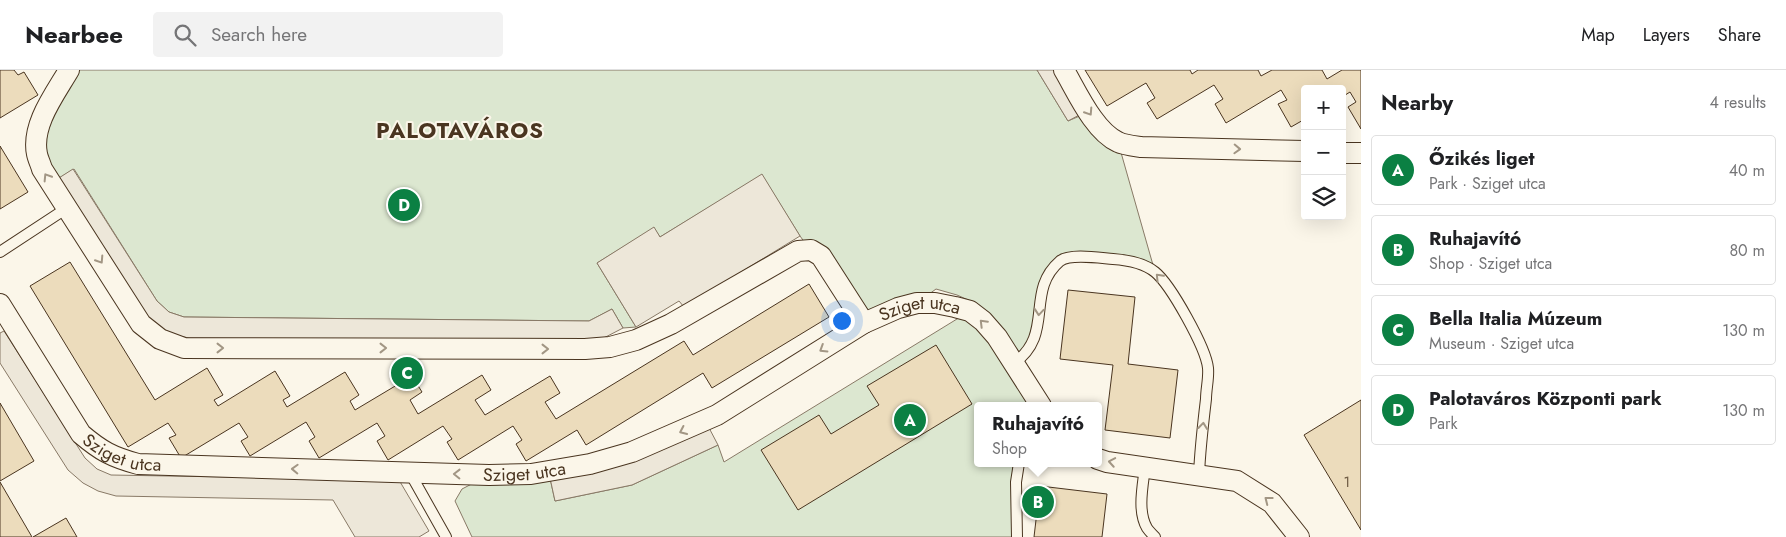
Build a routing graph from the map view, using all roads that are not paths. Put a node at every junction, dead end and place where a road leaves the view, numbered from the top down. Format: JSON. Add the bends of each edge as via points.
{"nodes":[{"id":1,"x":69,"y":70,"type":"edge"},
{"id":2,"x":1064,"y":70,"type":"edge"},
{"id":3,"x":1301,"y":151,"type":"edge"},
{"id":4,"x":1346,"y":152,"type":"edge"},
{"id":5,"x":1361,"y":153,"type":"edge"},
{"id":6,"x":70,"y":214,"type":"junction"},
{"id":7,"x":0,"y":252,"type":"edge"},
{"id":8,"x":0,"y":304,"type":"edge"},
{"id":9,"x":864,"y":322,"type":"junction"},
{"id":10,"x":1013,"y":364,"type":"junction"},
{"id":11,"x":1034,"y":402,"type":"edge"},
{"id":12,"x":1102,"y":460,"type":"edge"},
{"id":13,"x":1018,"y":467,"type":"edge"},
{"id":14,"x":1145,"y":467,"type":"junction"},
{"id":15,"x":410,"y":473,"type":"junction"},
{"id":16,"x":1199,"y":475,"type":"junction"},
{"id":17,"x":446,"y":537,"type":"edge"},
{"id":18,"x":1017,"y":537,"type":"edge"},
{"id":19,"x":1155,"y":537,"type":"edge"},
{"id":20,"x":1299,"y":537,"type":"edge"}],
"edges":[{"from":6,"to":1,"type":"street","one_way":true,"via":[[42,170],[37,153],[37,134],[42,118]]},
{"from":2,"to":3,"type":"street","one_way":true,"via":[[1103,132],[1118,142],[1141,146]]},
{"from":4,"to":5,"type":"street"},
{"from":6,"to":7,"type":"lane"},
{"from":6,"to":9,"type":"street","one_way":true,"via":[[141,324],[160,339],[184,348],[610,347],[636,340],[670,324],[798,252],[811,250],[821,256]]},
{"from":15,"to":8,"type":"street","name":"Sziget utca","one_way":true,"via":[[138,464],[117,459],[81,434]]},
{"from":10,"to":9,"type":"street","name":"Sziget utca","one_way":true,"via":[[997,337],[970,311],[935,303],[917,303]]},
{"from":9,"to":15,"type":"street","name":"Sziget utca","one_way":true,"via":[[717,415],[632,452],[590,464],[531,474]]},
{"from":10,"to":11,"type":"street","name":"Sziget utca"},
{"from":16,"to":10,"type":"lane","one_way":true,"via":[[1208,369],[1200,342],[1166,284],[1155,272],[1130,260],[1062,259],[1049,273],[1041,292],[1037,332],[1032,346]]},
{"from":14,"to":12,"type":"street","one_way":true},
{"from":13,"to":18,"type":"lane"},
{"from":14,"to":16,"type":"street"},
{"from":14,"to":19,"type":"lane","via":[[1143,516],[1146,527]]},
{"from":15,"to":17,"type":"lane"},
{"from":20,"to":16,"type":"street","one_way":true,"via":[[1272,503],[1258,492],[1237,481]]}]}
